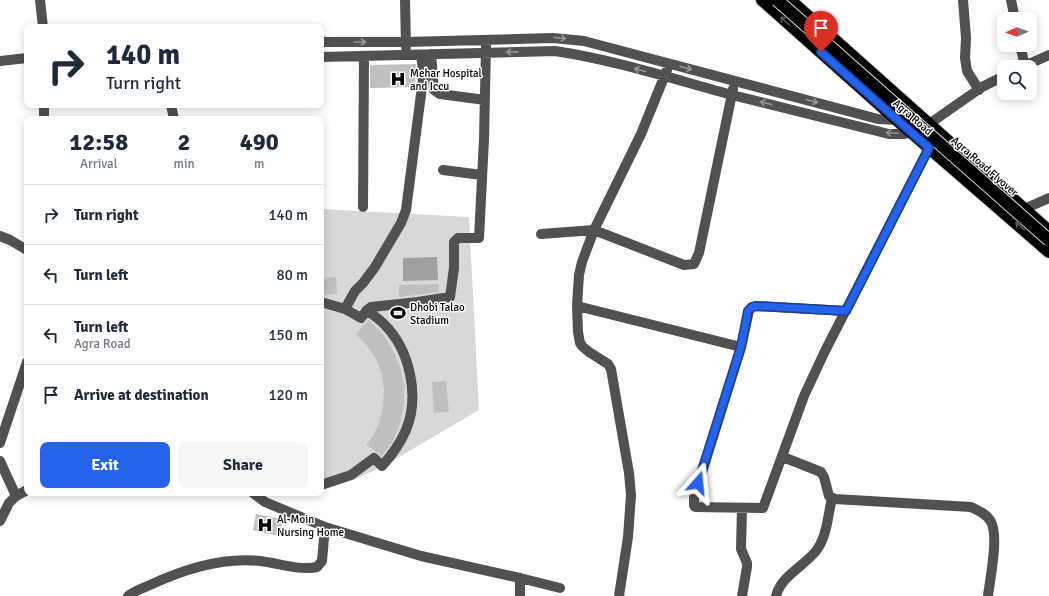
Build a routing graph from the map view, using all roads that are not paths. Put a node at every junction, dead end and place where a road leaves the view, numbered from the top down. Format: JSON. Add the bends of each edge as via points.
{"nodes":[{"id":1,"x":40,"y":0,"type":"edge"},
{"id":2,"x":405,"y":0,"type":"edge"},
{"id":3,"x":762,"y":0,"type":"edge"},
{"id":4,"x":777,"y":0,"type":"edge"},
{"id":5,"x":790,"y":0,"type":"edge"},
{"id":6,"x":963,"y":0,"type":"edge"},
{"id":7,"x":1011,"y":0,"type":"edge"},
{"id":8,"x":1014,"y":12,"type":"edge"},
{"id":9,"x":43,"y":24,"type":"edge"},
{"id":10,"x":486,"y":39,"type":"junction"},
{"id":11,"x":324,"y":42,"type":"edge"},
{"id":12,"x":406,"y":42,"type":"junction"},
{"id":13,"x":486,"y":52,"type":"junction"},
{"id":14,"x":431,"y":54,"type":"junction"},
{"id":15,"x":406,"y":55,"type":"junction"},
{"id":16,"x":421,"y":55,"type":"junction"},
{"id":17,"x":1049,"y":55,"type":"edge"},
{"id":18,"x":324,"y":57,"type":"edge"},
{"id":19,"x":364,"y":57,"type":"junction"},
{"id":20,"x":24,"y":58,"type":"edge"},
{"id":21,"x":1037,"y":60,"type":"edge"},
{"id":22,"x":0,"y":61,"type":"edge"},
{"id":23,"x":670,"y":64,"type":"junction"},
{"id":24,"x":665,"y":76,"type":"junction"},
{"id":25,"x":997,"y":80,"type":"edge"},
{"id":26,"x":736,"y":81,"type":"junction"},
{"id":27,"x":979,"y":90,"type":"junction"},
{"id":28,"x":731,"y":95,"type":"junction"},
{"id":29,"x":485,"y":100,"type":"junction"},
{"id":30,"x":920,"y":115,"type":"junction"},
{"id":31,"x":898,"y":121,"type":"junction"},
{"id":32,"x":933,"y":127,"type":"junction"},
{"id":33,"x":910,"y":131,"type":"junction"},
{"id":34,"x":929,"y":148,"type":"junction"},
{"id":35,"x":443,"y":170,"type":"dead end"},
{"id":36,"x":482,"y":175,"type":"junction"},
{"id":37,"x":1049,"y":198,"type":"edge"},
{"id":38,"x":363,"y":207,"type":"dead end"},
{"id":39,"x":1024,"y":209,"type":"junction"},
{"id":40,"x":594,"y":230,"type":"junction"},
{"id":41,"x":1049,"y":230,"type":"edge"},
{"id":42,"x":541,"y":234,"type":"dead end"},
{"id":43,"x":0,"y":236,"type":"edge"},
{"id":44,"x":1047,"y":245,"type":"edge"},
{"id":45,"x":24,"y":248,"type":"edge"},
{"id":46,"x":324,"y":303,"type":"edge"},
{"id":47,"x":577,"y":306,"type":"junction"},
{"id":48,"x":345,"y":309,"type":"junction"},
{"id":49,"x":367,"y":310,"type":"junction"},
{"id":50,"x":846,"y":311,"type":"junction"},
{"id":51,"x":741,"y":347,"type":"junction"},
{"id":52,"x":24,"y":371,"type":"edge"},
{"id":53,"x":0,"y":443,"type":"edge"},
{"id":54,"x":783,"y":457,"type":"junction"},
{"id":55,"x":0,"y":461,"type":"edge"},
{"id":56,"x":324,"y":484,"type":"edge"},
{"id":57,"x":24,"y":492,"type":"edge"},
{"id":58,"x":16,"y":496,"type":"junction"},
{"id":59,"x":257,"y":496,"type":"edge"},
{"id":60,"x":832,"y":498,"type":"junction"},
{"id":61,"x":742,"y":508,"type":"junction"},
{"id":62,"x":0,"y":521,"type":"edge"},
{"id":63,"x":325,"y":527,"type":"junction"},
{"id":64,"x":520,"y":578,"type":"junction"},
{"id":65,"x":560,"y":588,"type":"dead end"},
{"id":66,"x":128,"y":596,"type":"edge"},
{"id":67,"x":520,"y":596,"type":"edge"},
{"id":68,"x":619,"y":596,"type":"edge"},
{"id":69,"x":742,"y":596,"type":"edge"},
{"id":70,"x":776,"y":596,"type":"edge"},
{"id":71,"x":988,"y":596,"type":"edge"}],
"edges":[{"from":1,"to":9,"type":"street"},
{"from":2,"to":12,"type":"street"},
{"from":31,"to":3,"type":"highway","name":"Agra Road","one_way":true},
{"from":4,"to":44,"type":"highway","name":"Agra Road Flyover","bridge":true},
{"from":5,"to":30,"type":"highway","name":"Agra Road"},
{"from":6,"to":27,"type":"street","via":[[967,71]]},
{"from":7,"to":8,"type":"street"},
{"from":10,"to":12,"type":"street"},
{"from":10,"to":13,"type":"street"},
{"from":10,"to":23,"type":"street","one_way":true,"via":[[570,39]]},
{"from":11,"to":12,"type":"street","one_way":true},
{"from":12,"to":15,"type":"street"},
{"from":13,"to":14,"type":"street"},
{"from":24,"to":13,"type":"street","one_way":true,"via":[[578,54],[555,51]]},
{"from":13,"to":29,"type":"street"},
{"from":14,"to":16,"type":"street"},
{"from":14,"to":29,"type":"street","via":[[434,90],[440,94]]},
{"from":15,"to":16,"type":"street"},
{"from":15,"to":19,"type":"street"},
{"from":16,"to":48,"type":"street","via":[[424,70],[406,210],[375,267],[355,291]]},
{"from":17,"to":21,"type":"street"},
{"from":18,"to":19,"type":"street"},
{"from":19,"to":38,"type":"street"},
{"from":20,"to":22,"type":"street"},
{"from":23,"to":24,"type":"street"},
{"from":23,"to":26,"type":"street","one_way":true},
{"from":24,"to":28,"type":"street"},
{"from":24,"to":40,"type":"street","via":[[641,134]]},
{"from":25,"to":27,"type":"street"},
{"from":26,"to":28,"type":"street"},
{"from":26,"to":31,"type":"street","one_way":true,"via":[[878,119]]},
{"from":27,"to":32,"type":"street"},
{"from":33,"to":28,"type":"street","one_way":true,"via":[[904,134],[889,134]]},
{"from":28,"to":40,"type":"street","via":[[699,254],[694,264],[684,265]]},
{"from":29,"to":36,"type":"street"},
{"from":30,"to":31,"type":"street"},
{"from":30,"to":32,"type":"highway","name":"Agra Road"},
{"from":31,"to":33,"type":"highway","name":"Agra Road"},
{"from":32,"to":33,"type":"street"},
{"from":32,"to":34,"type":"street"},
{"from":32,"to":39,"type":"highway","name":"Agra Road"},
{"from":33,"to":34,"type":"highway","name":"Agra Road"},
{"from":44,"to":34,"type":"highway","name":"Agra Road","one_way":true},
{"from":34,"to":50,"type":"street"},
{"from":35,"to":36,"type":"street"},
{"from":36,"to":49,"type":"street","via":[[479,238],[458,238],[454,242],[450,297],[371,307]]},
{"from":37,"to":39,"type":"street"},
{"from":39,"to":41,"type":"highway","name":"Agra Road"},
{"from":40,"to":42,"type":"street"},
{"from":40,"to":47,"type":"street","via":[[579,275]]},
{"from":43,"to":45,"type":"street"},
{"from":46,"to":48,"type":"street"},
{"from":47,"to":51,"type":"street"},
{"from":47,"to":68,"type":"street","via":[[580,343],[611,369],[629,473],[631,495],[628,537]]},
{"from":48,"to":49,"type":"street","via":[[361,318]]},
{"from":49,"to":56,"type":"street","via":[[385,324],[398,342],[408,363],[412,407],[406,429],[396,449],[382,466],[374,458],[351,475]]},
{"from":50,"to":51,"type":"street","via":[[752,307],[748,311]]},
{"from":50,"to":54,"type":"street","via":[[804,396]]},
{"from":51,"to":61,"type":"street","via":[[693,502],[698,508]]},
{"from":52,"to":53,"type":"street"},
{"from":54,"to":60,"type":"street","via":[[821,472]]},
{"from":54,"to":61,"type":"street","via":[[763,508]]},
{"from":55,"to":58,"type":"street"},
{"from":57,"to":58,"type":"street"},
{"from":58,"to":62,"type":"street","via":[[8,503]]},
{"from":59,"to":63,"type":"street","via":[[265,502]]},
{"from":60,"to":70,"type":"street","via":[[824,535],[816,551],[783,582],[777,589]]},
{"from":60,"to":71,"type":"street","via":[[971,507],[985,514],[994,532]]},
{"from":61,"to":69,"type":"street","via":[[741,549],[747,567]]},
{"from":63,"to":64,"type":"street","via":[[421,556]]},
{"from":63,"to":66,"type":"street","via":[[322,561],[317,567],[305,568],[248,560],[227,561],[166,577]]},
{"from":64,"to":65,"type":"street"},
{"from":64,"to":67,"type":"street"}]}
